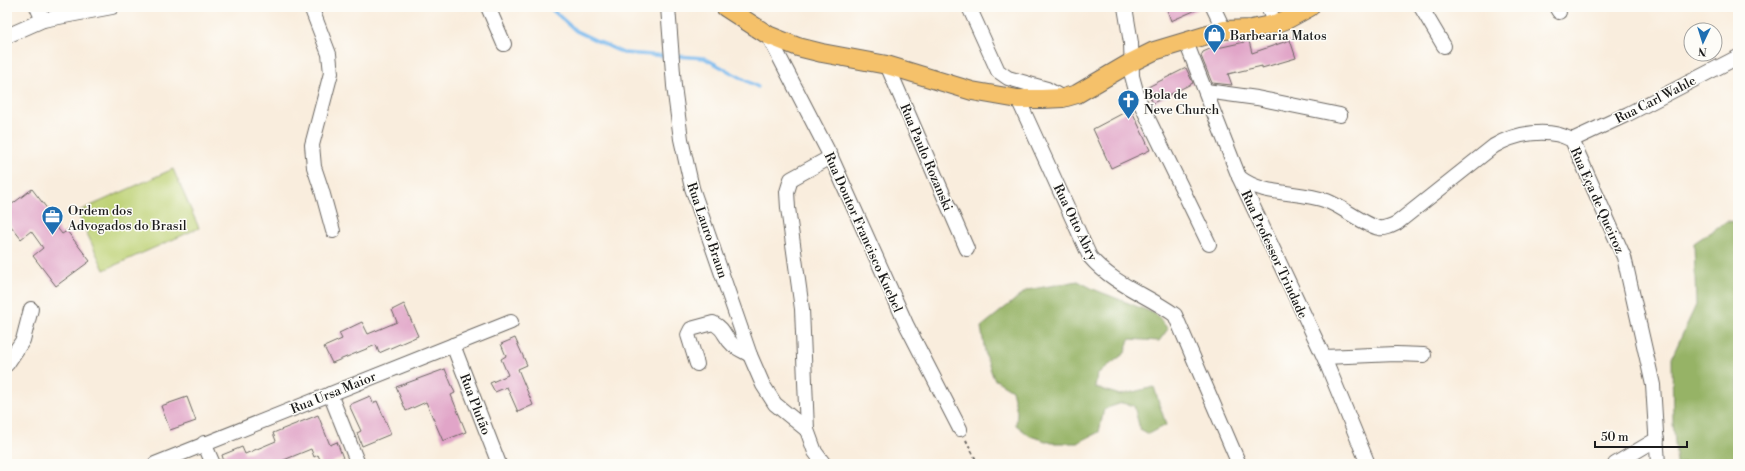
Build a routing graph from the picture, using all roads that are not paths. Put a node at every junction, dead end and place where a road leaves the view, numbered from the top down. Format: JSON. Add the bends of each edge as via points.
{"nodes":[{"id":1,"x":37,"y":7,"type":"edge"},
{"id":2,"x":109,"y":7,"type":"edge"},
{"id":3,"x":311,"y":7,"type":"edge"},
{"id":4,"x":488,"y":7,"type":"edge"},
{"id":5,"x":668,"y":7,"type":"edge"},
{"id":6,"x":725,"y":7,"type":"edge"},
{"id":7,"x":968,"y":7,"type":"edge"},
{"id":8,"x":1125,"y":7,"type":"edge"},
{"id":9,"x":1213,"y":7,"type":"edge"},
{"id":10,"x":1268,"y":7,"type":"edge"},
{"id":11,"x":1310,"y":7,"type":"edge"},
{"id":12,"x":1421,"y":7,"type":"edge"},
{"id":13,"x":43,"y":20,"type":"junction"},
{"id":14,"x":1275,"y":24,"type":"junction"},
{"id":15,"x":1224,"y":30,"type":"junction"},
{"id":16,"x":768,"y":35,"type":"junction"},
{"id":17,"x":7,"y":36,"type":"edge"},
{"id":18,"x":1186,"y":42,"type":"junction"},
{"id":19,"x":504,"y":44,"type":"dead end"},
{"id":20,"x":1444,"y":46,"type":"dead end"},
{"id":21,"x":1738,"y":57,"type":"edge"},
{"id":22,"x":1130,"y":63,"type":"junction"},
{"id":23,"x":887,"y":65,"type":"junction"},
{"id":24,"x":1206,"y":91,"type":"junction"},
{"id":25,"x":1063,"y":98,"type":"junction"},
{"id":26,"x":1018,"y":99,"type":"junction"},
{"id":27,"x":1340,"y":115,"type":"dead end"},
{"id":28,"x":1572,"y":140,"type":"junction"},
{"id":29,"x":831,"y":157,"type":"junction"},
{"id":30,"x":1239,"y":177,"type":"junction"},
{"id":31,"x":333,"y":231,"type":"dead end"},
{"id":32,"x":1209,"y":244,"type":"dead end"},
{"id":33,"x":967,"y":249,"type":"dead end"},
{"id":34,"x":31,"y":309,"type":"dead end"},
{"id":35,"x":511,"y":322,"type":"dead end"},
{"id":36,"x":453,"y":345,"type":"junction"},
{"id":37,"x":750,"y":355,"type":"junction"},
{"id":38,"x":1424,"y":355,"type":"dead end"},
{"id":39,"x":1324,"y":357,"type":"junction"},
{"id":40,"x":7,"y":364,"type":"edge"},
{"id":41,"x":696,"y":364,"type":"dead end"},
{"id":42,"x":330,"y":394,"type":"junction"},
{"id":43,"x":960,"y":429,"type":"road end"},
{"id":44,"x":807,"y":430,"type":"junction"},
{"id":45,"x":1657,"y":439,"type":"junction"},
{"id":46,"x":204,"y":443,"type":"junction"},
{"id":47,"x":155,"y":464,"type":"edge"},
{"id":48,"x":213,"y":464,"type":"edge"},
{"id":49,"x":358,"y":464,"type":"edge"},
{"id":50,"x":499,"y":464,"type":"edge"},
{"id":51,"x":824,"y":464,"type":"edge"},
{"id":52,"x":1239,"y":464,"type":"edge"},
{"id":53,"x":1368,"y":464,"type":"edge"},
{"id":54,"x":1615,"y":464,"type":"edge"},
{"id":55,"x":1658,"y":464,"type":"edge"}],
"edges":[{"from":1,"to":13,"type":"street"},
{"from":2,"to":13,"type":"street"},
{"from":3,"to":31,"type":"street","via":[[329,54],[331,73],[312,153]]},
{"from":4,"to":19,"type":"street"},
{"from":5,"to":37,"type":"street","name":"Rua Lauro Braun","via":[[681,139],[692,188]]},
{"from":6,"to":16,"type":"main road"},
{"from":7,"to":25,"type":"street","via":[[998,71],[1008,78],[1047,89]]},
{"from":8,"to":22,"type":"street","via":[[1131,43]]},
{"from":9,"to":15,"type":"street"},
{"from":10,"to":14,"type":"street"},
{"from":11,"to":14,"type":"main road"},
{"from":12,"to":20,"type":"street"},
{"from":13,"to":17,"type":"street"},
{"from":14,"to":15,"type":"main road","via":[[1251,29]]},
{"from":15,"to":18,"type":"main road"},
{"from":16,"to":23,"type":"main road","via":[[798,47]]},
{"from":16,"to":29,"type":"street","name":"Rua Doutor Francisco Kuebel"},
{"from":18,"to":22,"type":"main road","via":[[1154,51]]},
{"from":18,"to":24,"type":"street","name":"Rua Professor Trindade"},
{"from":21,"to":28,"type":"street","name":"Rua Carl Wahle"},
{"from":22,"to":25,"type":"main road","via":[[1077,94]]},
{"from":22,"to":32,"type":"street","via":[[1138,98]]},
{"from":23,"to":26,"type":"main road","via":[[972,91]]},
{"from":23,"to":33,"type":"street","name":"Rua Paulo Rozanski"},
{"from":24,"to":27,"type":"street","via":[[1257,98]]},
{"from":24,"to":30,"type":"street","name":"Rua Professor Trindade"},
{"from":25,"to":26,"type":"main road"},
{"from":26,"to":52,"type":"street","name":"Rua Otto Abry","via":[[1090,257],[1100,269],[1115,280],[1160,304],[1174,315]]},
{"from":28,"to":30,"type":"street","name":"Rua Eça de Queiroz","via":[[1562,135],[1539,132],[1503,140],[1397,223],[1380,228],[1327,201],[1270,191],[1253,186]]},
{"from":28,"to":45,"type":"street","name":"Rua Eça de Queiroz","via":[[1624,257],[1653,385]]},
{"from":29,"to":43,"type":"street","name":"Rua Doutor Francisco Kuebel","via":[[907,326]]},
{"from":29,"to":44,"type":"street","via":[[791,179],[787,192],[802,309]]},
{"from":30,"to":39,"type":"street","name":"Rua Professor Trindade"},
{"from":34,"to":40,"type":"street","via":[[23,340]]},
{"from":35,"to":36,"type":"street","name":"Rua Ursa Maior"},
{"from":36,"to":42,"type":"street","name":"Rua Ursa Maior"},
{"from":36,"to":50,"type":"street","name":"Rua Plutão"},
{"from":37,"to":41,"type":"street","via":[[734,346],[722,328],[713,323],[692,329],[688,335]]},
{"from":37,"to":44,"type":"street","name":"Rua Lauro Braun","via":[[763,385],[775,404]]},
{"from":38,"to":39,"type":"street"},
{"from":39,"to":53,"type":"street","name":"Rua Professor Trindade"},
{"from":42,"to":46,"type":"street","name":"Rua Ursa Maior"},
{"from":42,"to":49,"type":"street"},
{"from":44,"to":51,"type":"street","via":[[814,452]]},
{"from":45,"to":54,"type":"street"},
{"from":45,"to":55,"type":"street","name":"Rua Eça de Queiroz"},
{"from":46,"to":47,"type":"street","name":"Rua Ursa Maior"},
{"from":46,"to":48,"type":"street"}]}
